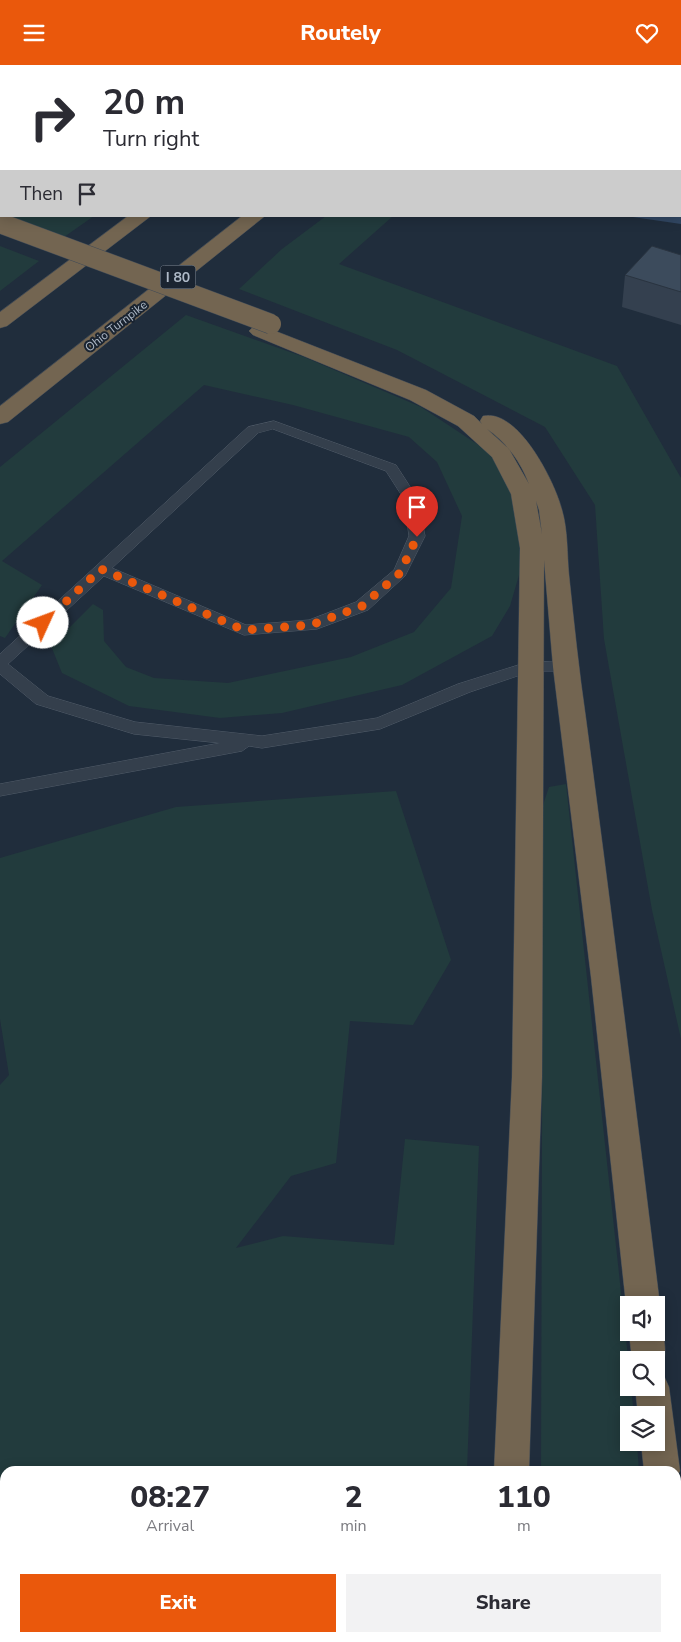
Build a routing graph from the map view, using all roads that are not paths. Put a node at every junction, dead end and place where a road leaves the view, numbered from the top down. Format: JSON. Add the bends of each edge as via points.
{"nodes":[{"id":1,"x":140,"y":217,"type":"edge"},
{"id":2,"x":254,"y":217,"type":"edge"},
{"id":3,"x":0,"y":223,"type":"edge"},
{"id":4,"x":0,"y":234,"type":"edge"},
{"id":5,"x":0,"y":322,"type":"edge"},
{"id":6,"x":265,"y":327,"type":"junction"},
{"id":7,"x":0,"y":417,"type":"edge"},
{"id":8,"x":101,"y":569,"type":"junction"},
{"id":9,"x":0,"y":664,"type":"edge"},
{"id":10,"x":531,"y":666,"type":"junction"},
{"id":11,"x":566,"y":667,"type":"junction"},
{"id":12,"x":262,"y":742,"type":"junction"},
{"id":13,"x":0,"y":790,"type":"edge"},
{"id":14,"x":642,"y":1296,"type":"edge"},
{"id":15,"x":660,"y":1451,"type":"edge"},
{"id":16,"x":512,"y":1466,"type":"edge"},
{"id":17,"x":661,"y":1466,"type":"edge"}],
"edges":[{"from":1,"to":5,"type":"highway"},
{"from":2,"to":7,"type":"highway","name":"Ohio Turnpike","number":"I 80"},
{"from":3,"to":6,"type":"highway","bridge":true},
{"from":4,"to":6,"type":"highway"},
{"from":6,"to":10,"type":"highway","via":[[418,395],[466,421],[501,454],[523,494],[532,548]]},
{"from":6,"to":11,"type":"highway","via":[[410,377],[465,403],[507,433],[523,451],[551,510]]},
{"from":8,"to":8,"type":"lane","via":[[253,430],[260,428],[274,425],[391,468],[411,499],[417,537],[400,573],[362,606],[311,625],[244,630]]},
{"from":8,"to":9,"type":"lane"},
{"from":9,"to":12,"type":"lane","via":[[42,700],[134,728]]},
{"from":10,"to":11,"type":"lane"},
{"from":10,"to":12,"type":"lane","via":[[464,688],[380,723]]},
{"from":10,"to":16,"type":"highway","via":[[527,1077]]},
{"from":11,"to":14,"type":"highway","via":[[606,977]]},
{"from":12,"to":13,"type":"lane"},
{"from":15,"to":17,"type":"highway"}]}
